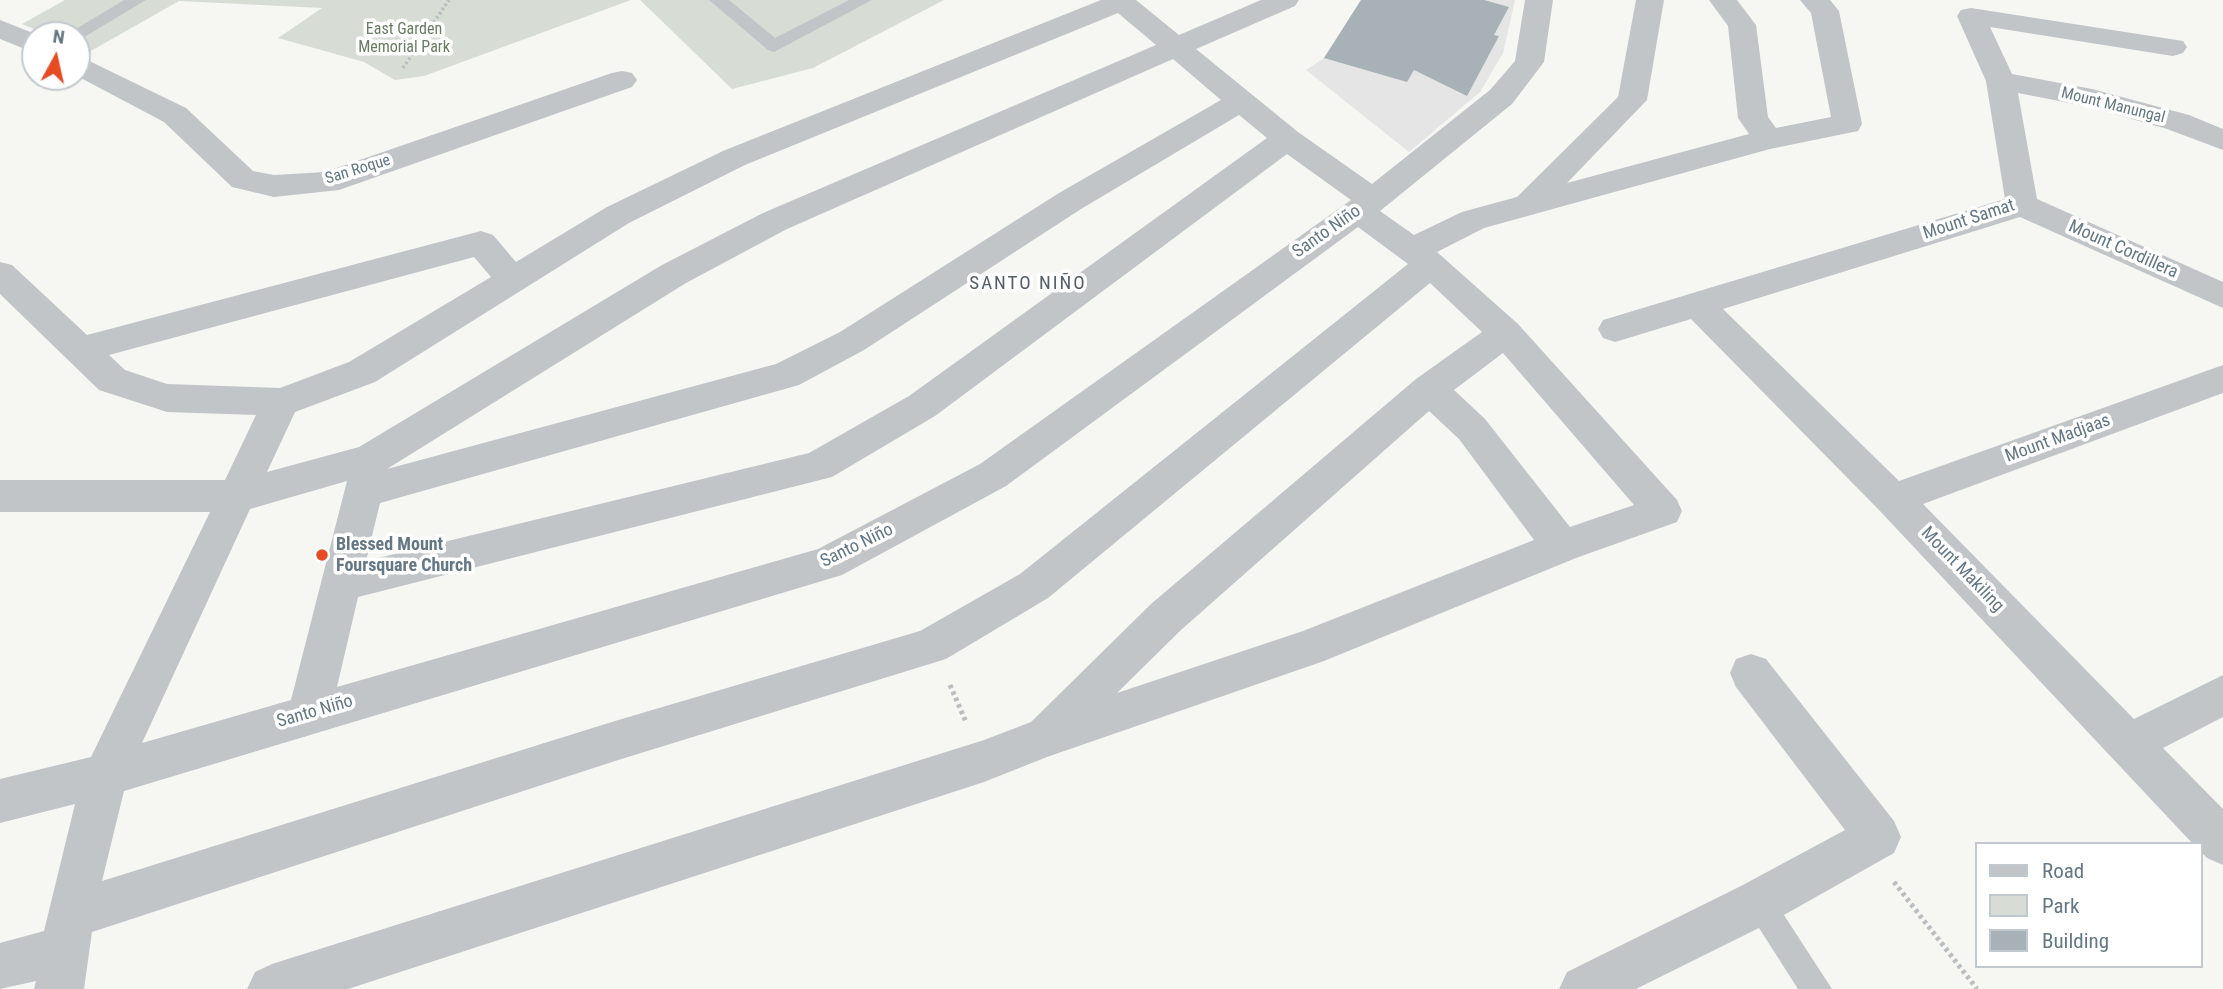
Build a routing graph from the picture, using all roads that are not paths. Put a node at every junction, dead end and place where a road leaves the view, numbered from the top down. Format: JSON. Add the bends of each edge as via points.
{"nodes":[{"id":1,"x":137,"y":0,"type":"edge"},
{"id":2,"x":718,"y":0,"type":"edge"},
{"id":3,"x":863,"y":0,"type":"edge"},
{"id":4,"x":1285,"y":0,"type":"edge"},
{"id":5,"x":1539,"y":0,"type":"edge"},
{"id":6,"x":1650,"y":0,"type":"edge"},
{"id":7,"x":1723,"y":0,"type":"edge"},
{"id":8,"x":1814,"y":0,"type":"edge"},
{"id":9,"x":91,"y":26,"type":"edge"},
{"id":10,"x":0,"y":29,"type":"edge"},
{"id":11,"x":21,"y":38,"type":"edge"},
{"id":12,"x":2173,"y":47,"type":"dead end"},
{"id":13,"x":1174,"y":48,"type":"junction"},
{"id":14,"x":91,"y":71,"type":"edge"},
{"id":15,"x":622,"y":80,"type":"dead end"},
{"id":16,"x":2001,"y":81,"type":"junction"},
{"id":17,"x":1242,"y":100,"type":"junction"},
{"id":18,"x":1287,"y":139,"type":"junction"},
{"id":19,"x":1769,"y":139,"type":"junction"},
{"id":20,"x":2223,"y":140,"type":"edge"},
{"id":21,"x":1365,"y":205,"type":"junction"},
{"id":22,"x":1526,"y":205,"type":"junction"},
{"id":23,"x":2022,"y":205,"type":"junction"},
{"id":24,"x":1423,"y":257,"type":"junction"},
{"id":25,"x":0,"y":274,"type":"edge"},
{"id":26,"x":512,"y":280,"type":"junction"},
{"id":27,"x":2223,"y":296,"type":"edge"},
{"id":28,"x":1696,"y":303,"type":"junction"},
{"id":29,"x":1615,"y":329,"type":"dead end"},
{"id":30,"x":1506,"y":333,"type":"junction"},
{"id":31,"x":80,"y":350,"type":"junction"},
{"id":32,"x":2223,"y":379,"type":"edge"},
{"id":33,"x":1429,"y":389,"type":"junction"},
{"id":34,"x":281,"y":402,"type":"junction"},
{"id":35,"x":368,"y":475,"type":"junction"},
{"id":36,"x":0,"y":496,"type":"edge"},
{"id":37,"x":239,"y":496,"type":"junction"},
{"id":38,"x":1893,"y":499,"type":"junction"},
{"id":39,"x":1562,"y":546,"type":"junction"},
{"id":40,"x":342,"y":584,"type":"junction"},
{"id":41,"x":1751,"y":673,"type":"dead end"},
{"id":42,"x":2223,"y":695,"type":"edge"},
{"id":43,"x":309,"y":713,"type":"junction"},
{"id":44,"x":1042,"y":738,"type":"junction"},
{"id":45,"x":2130,"y":743,"type":"junction"},
{"id":46,"x":105,"y":775,"type":"junction"},
{"id":47,"x":0,"y":801,"type":"edge"},
{"id":48,"x":2223,"y":842,"type":"edge"},
{"id":49,"x":1758,"y":903,"type":"junction"},
{"id":50,"x":65,"y":951,"type":"edge"},
{"id":51,"x":0,"y":967,"type":"edge"},
{"id":52,"x":272,"y":989,"type":"edge"},
{"id":53,"x":1584,"y":989,"type":"edge"},
{"id":54,"x":1816,"y":989,"type":"edge"}],
"edges":[{"from":1,"to":9,"type":"lane"},
{"from":2,"to":3,"type":"lane","via":[[774,46]]},
{"from":4,"to":13,"type":"street"},
{"from":5,"to":21,"type":"street","name":"Santo Niño","via":[[1528,62],[1501,97]]},
{"from":6,"to":22,"type":"street","via":[[1632,100]]},
{"from":7,"to":19,"type":"street","via":[[1742,24],[1753,118]]},
{"from":8,"to":19,"type":"street","via":[[1825,11],[1847,124]]},
{"from":10,"to":11,"type":"street"},
{"from":12,"to":16,"type":"street","name":"Mount Samat","via":[[1971,16]]},
{"from":13,"to":17,"type":"street"},
{"from":13,"to":26,"type":"street","via":[[1121,2],[734,158],[618,215]]},
{"from":13,"to":35,"type":"street","via":[[775,221],[674,274]]},
{"from":14,"to":15,"type":"street","name":"San Roque","via":[[176,116],[243,178],[274,186],[328,182]]},
{"from":16,"to":20,"type":"street","name":"Mount Manungal","via":[[2092,98]]},
{"from":16,"to":23,"type":"street","name":"Mount Samat"},
{"from":17,"to":18,"type":"street"},
{"from":17,"to":35,"type":"street","via":[[1070,201],[852,341],[786,375]]},
{"from":18,"to":21,"type":"street"},
{"from":18,"to":40,"type":"street","via":[[922,406],[819,466]]},
{"from":19,"to":22,"type":"street"},
{"from":21,"to":24,"type":"street"},
{"from":21,"to":43,"type":"street","name":"Santo Niño","via":[[993,475],[828,563]]},
{"from":22,"to":24,"type":"street","via":[[1473,220]]},
{"from":23,"to":27,"type":"street","name":"Mount Cordillera"},
{"from":23,"to":28,"type":"street","name":"Mount Samat"},
{"from":24,"to":30,"type":"street"},
{"from":24,"to":50,"type":"street","via":[[1034,586],[931,646],[615,741]]},
{"from":25,"to":31,"type":"street"},
{"from":26,"to":31,"type":"street","via":[[481,243]]},
{"from":26,"to":34,"type":"street","via":[[362,372]]},
{"from":28,"to":29,"type":"street","name":"Mount Samat"},
{"from":28,"to":38,"type":"street","name":"Mount Makiling"},
{"from":30,"to":33,"type":"street"},
{"from":30,"to":39,"type":"street","via":[[1663,510]]},
{"from":31,"to":34,"type":"street","via":[[112,380],[167,398]]},
{"from":32,"to":38,"type":"street","name":"Mount Madjaas"},
{"from":33,"to":39,"type":"street","via":[[1472,429]]},
{"from":33,"to":44,"type":"street","via":[[1167,617]]},
{"from":34,"to":37,"type":"street"},
{"from":35,"to":37,"type":"street"},
{"from":35,"to":40,"type":"street"},
{"from":36,"to":37,"type":"street"},
{"from":37,"to":46,"type":"street"},
{"from":38,"to":45,"type":"street","name":"Mount Makiling"},
{"from":39,"to":44,"type":"street","via":[[1309,648]]},
{"from":40,"to":43,"type":"street"},
{"from":41,"to":49,"type":"street","via":[[1878,837]]},
{"from":42,"to":45,"type":"street"},
{"from":43,"to":46,"type":"street","name":"Santo Niño"},
{"from":44,"to":52,"type":"street","via":[[984,761]]},
{"from":45,"to":48,"type":"street","name":"Mount Makiling"},
{"from":46,"to":47,"type":"street","name":"Santo Niño"},
{"from":46,"to":50,"type":"street"},
{"from":49,"to":53,"type":"street"},
{"from":49,"to":54,"type":"lane"},
{"from":50,"to":51,"type":"street"}]}
